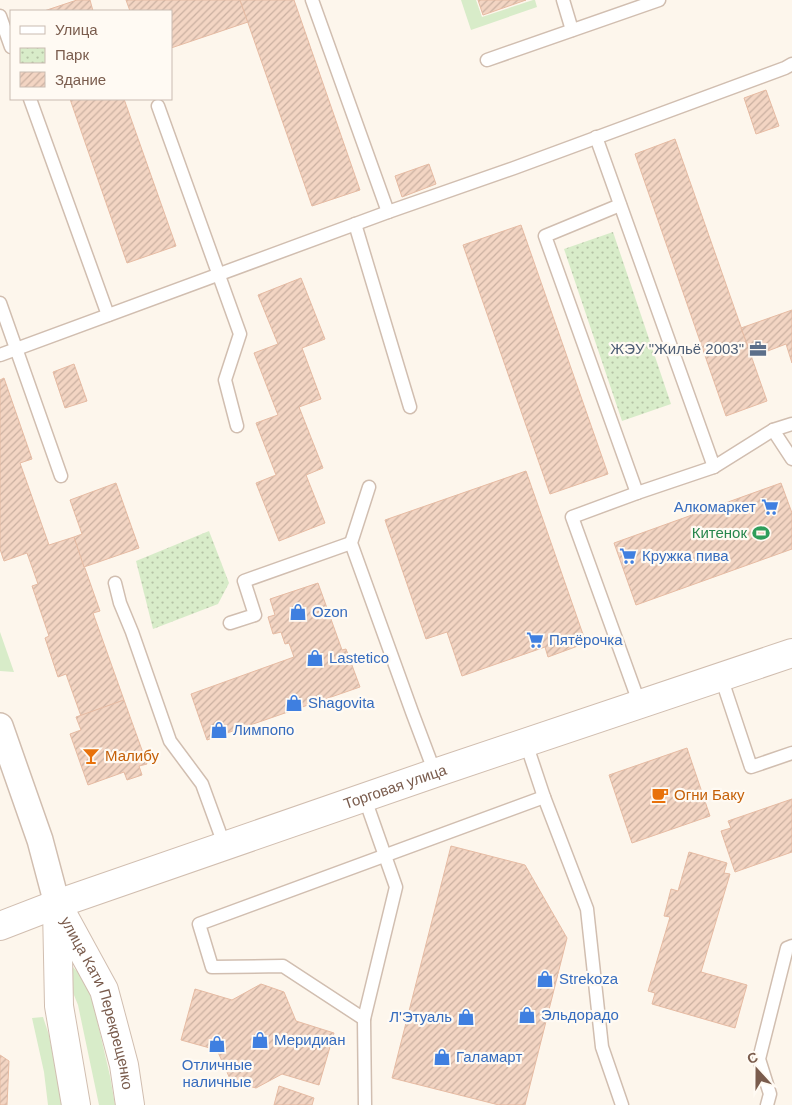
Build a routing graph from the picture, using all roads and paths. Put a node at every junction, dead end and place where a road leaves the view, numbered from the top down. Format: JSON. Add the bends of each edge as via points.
{"nodes":[{"id":1,"x":312,"y":0,"type":"edge"},
{"id":2,"x":563,"y":0,"type":"edge"},
{"id":3,"x":659,"y":0,"type":"edge"},
{"id":4,"x":0,"y":16,"type":"edge"},
{"id":5,"x":572,"y":30,"type":"junction"},
{"id":6,"x":10,"y":44,"type":"edge"},
{"id":7,"x":487,"y":60,"type":"dead end"},
{"id":8,"x":792,"y":64,"type":"edge"},
{"id":9,"x":30,"y":100,"type":"edge"},
{"id":10,"x":158,"y":106,"type":"dead end"},
{"id":11,"x":596,"y":137,"type":"junction"},
{"id":12,"x":620,"y":205,"type":"junction"},
{"id":13,"x":388,"y":212,"type":"junction"},
{"id":14,"x":355,"y":224,"type":"junction"},
{"id":15,"x":219,"y":274,"type":"junction"},
{"id":16,"x":0,"y":303,"type":"edge"},
{"id":17,"x":108,"y":315,"type":"junction"},
{"id":18,"x":17,"y":349,"type":"junction"},
{"id":19,"x":0,"y":355,"type":"edge"},
{"id":20,"x":410,"y":408,"type":"dead end"},
{"id":21,"x":792,"y":424,"type":"edge"},
{"id":22,"x":237,"y":426,"type":"dead end"},
{"id":23,"x":774,"y":430,"type":"junction"},
{"id":24,"x":792,"y":458,"type":"edge"},
{"id":25,"x":714,"y":467,"type":"junction"},
{"id":26,"x":61,"y":476,"type":"dead end"},
{"id":27,"x":369,"y":487,"type":"dead end"},
{"id":28,"x":637,"y":493,"type":"junction"},
{"id":29,"x":351,"y":543,"type":"junction"},
{"id":30,"x":115,"y":583,"type":"dead end"},
{"id":31,"x":230,"y":623,"type":"dead end"},
{"id":32,"x":792,"y":653,"type":"edge"},
{"id":33,"x":722,"y":677,"type":"junction"},
{"id":34,"x":640,"y":705,"type":"junction"},
{"id":35,"x":0,"y":726,"type":"edge"},
{"id":36,"x":526,"y":743,"type":"junction"},
{"id":37,"x":792,"y":753,"type":"edge"},
{"id":38,"x":435,"y":774,"type":"junction"},
{"id":39,"x":544,"y":798,"type":"junction"},
{"id":40,"x":365,"y":799,"type":"junction"},
{"id":41,"x":225,"y":847,"type":"junction"},
{"id":42,"x":384,"y":855,"type":"junction"},
{"id":43,"x":56,"y":904,"type":"junction"},
{"id":44,"x":0,"y":926,"type":"edge"},
{"id":45,"x":792,"y":946,"type":"edge"},
{"id":46,"x":364,"y":1019,"type":"junction"},
{"id":47,"x":76,"y":1105,"type":"edge"},
{"id":48,"x":130,"y":1105,"type":"edge"},
{"id":49,"x":365,"y":1105,"type":"edge"},
{"id":50,"x":622,"y":1105,"type":"edge"},
{"id":51,"x":767,"y":1105,"type":"edge"}],
"edges":[{"from":1,"to":13,"type":"lane"},
{"from":2,"to":5,"type":"lane"},
{"from":3,"to":5,"type":"lane"},
{"from":4,"to":6,"type":"lane"},
{"from":5,"to":7,"type":"lane"},
{"from":8,"to":11,"type":"lane"},
{"from":9,"to":17,"type":"lane"},
{"from":10,"to":15,"type":"lane"},
{"from":11,"to":12,"type":"lane"},
{"from":11,"to":13,"type":"lane"},
{"from":12,"to":25,"type":"lane"},
{"from":12,"to":28,"type":"lane","via":[[545,236]]},
{"from":13,"to":14,"type":"lane"},
{"from":14,"to":15,"type":"lane"},
{"from":14,"to":20,"type":"lane"},
{"from":15,"to":17,"type":"lane"},
{"from":15,"to":22,"type":"lane","via":[[240,334],[225,380]]},
{"from":16,"to":18,"type":"lane"},
{"from":17,"to":18,"type":"lane"},
{"from":18,"to":19,"type":"lane"},
{"from":18,"to":26,"type":"lane"},
{"from":21,"to":23,"type":"lane"},
{"from":23,"to":24,"type":"lane"},
{"from":23,"to":25,"type":"lane"},
{"from":25,"to":28,"type":"lane"},
{"from":27,"to":29,"type":"lane"},
{"from":28,"to":34,"type":"lane","via":[[572,517]]},
{"from":29,"to":31,"type":"lane","via":[[244,582],[255,615]]},
{"from":29,"to":38,"type":"lane"},
{"from":30,"to":41,"type":"lane","via":[[170,740],[202,784]]},
{"from":32,"to":33,"type":"street","name":"Торговая улица"},
{"from":33,"to":34,"type":"street","name":"Торговая улица"},
{"from":33,"to":37,"type":"lane","via":[[751,767]]},
{"from":34,"to":36,"type":"street","name":"Торговая улица"},
{"from":35,"to":43,"type":"street","name":"улица Кати Перекрещенко","via":[[40,840]]},
{"from":36,"to":38,"type":"street","name":"Торговая улица"},
{"from":36,"to":39,"type":"lane"},
{"from":38,"to":40,"type":"street","name":"Торговая улица"},
{"from":39,"to":42,"type":"lane"},
{"from":39,"to":50,"type":"lane","via":[[587,909],[602,1047]]},
{"from":40,"to":41,"type":"street","name":"Торговая улица"},
{"from":40,"to":42,"type":"lane"},
{"from":41,"to":43,"type":"street","name":"Торговая улица"},
{"from":42,"to":46,"type":"lane","via":[[396,887]]},
{"from":42,"to":46,"type":"lane","via":[[199,924],[212,967],[283,966]]},
{"from":43,"to":44,"type":"street","name":"Торговая улица"},
{"from":43,"to":47,"type":"street","name":"улица Кати Перекрещенко","via":[[59,1006]]},
{"from":43,"to":48,"type":"street","name":"улица Кати Перекрещенко","via":[[104,990],[124,1065]]},
{"from":45,"to":51,"type":"lane","via":[[788,948],[759,1059],[770,1094]]},
{"from":46,"to":49,"type":"lane"}]}
